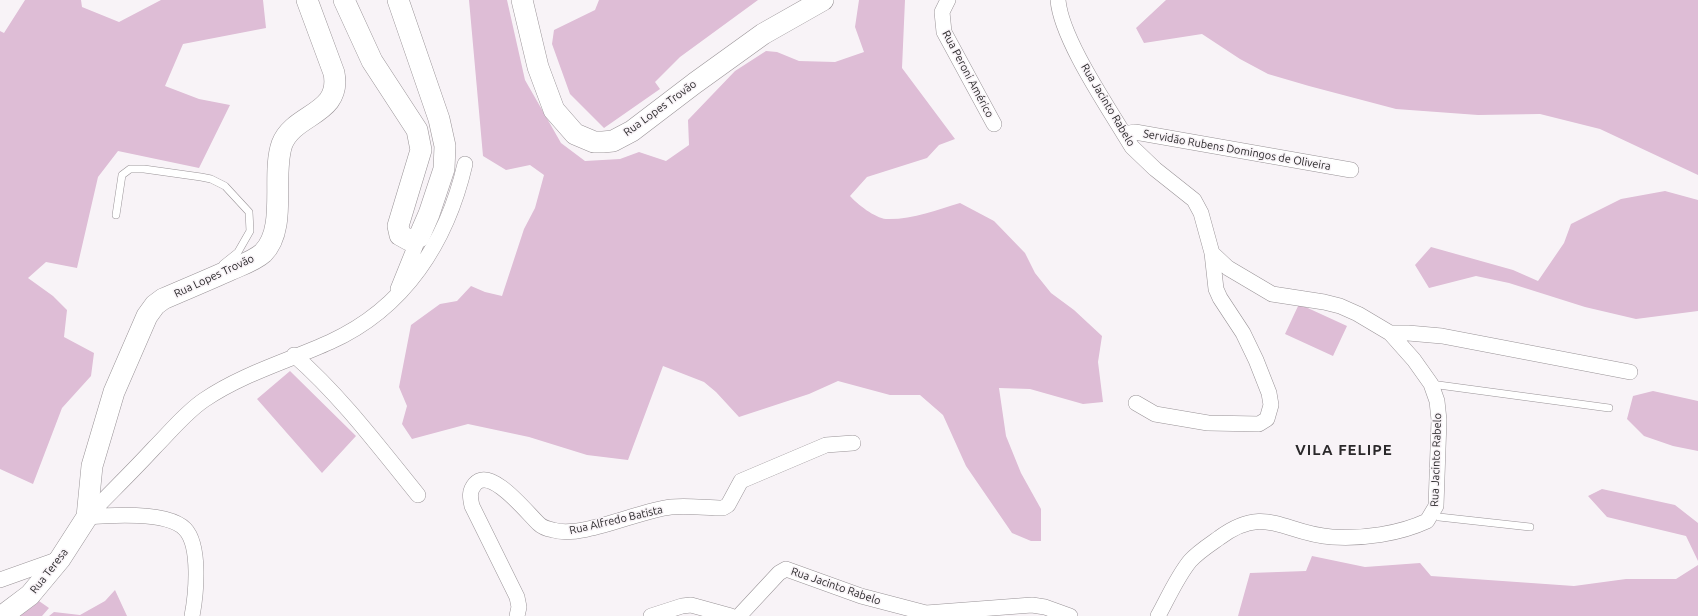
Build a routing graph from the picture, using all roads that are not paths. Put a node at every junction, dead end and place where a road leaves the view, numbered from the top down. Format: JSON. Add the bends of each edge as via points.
{"nodes":[{"id":1,"x":307,"y":0,"type":"edge"},
{"id":2,"x":344,"y":0,"type":"edge"},
{"id":3,"x":398,"y":0,"type":"edge"},
{"id":4,"x":823,"y":0,"type":"edge"},
{"id":5,"x":948,"y":0,"type":"edge"},
{"id":6,"x":1058,"y":0,"type":"edge"},
{"id":7,"x":527,"y":3,"type":"edge"},
{"id":8,"x":994,"y":124,"type":"dead end"},
{"id":9,"x":1124,"y":134,"type":"junction"},
{"id":10,"x":465,"y":164,"type":"dead end"},
{"id":11,"x":1351,"y":170,"type":"dead end"},
{"id":12,"x":116,"y":216,"type":"dead end"},
{"id":13,"x":419,"y":237,"type":"junction"},
{"id":14,"x":1212,"y":252,"type":"junction"},
{"id":15,"x":198,"y":284,"type":"junction"},
{"id":16,"x":394,"y":299,"type":"junction"},
{"id":17,"x":1390,"y":333,"type":"junction"},
{"id":18,"x":294,"y":355,"type":"junction"},
{"id":19,"x":1630,"y":372,"type":"dead end"},
{"id":20,"x":1431,"y":384,"type":"junction"},
{"id":21,"x":1136,"y":402,"type":"dead end"},
{"id":22,"x":1609,"y":408,"type":"dead end"},
{"id":23,"x":853,"y":443,"type":"dead end"},
{"id":24,"x":418,"y":495,"type":"dead end"},
{"id":25,"x":1434,"y":513,"type":"junction"},
{"id":26,"x":87,"y":517,"type":"junction"},
{"id":27,"x":1530,"y":527,"type":"dead end"},
{"id":28,"x":60,"y":559,"type":"junction"},
{"id":29,"x":0,"y":580,"type":"edge"},
{"id":30,"x":925,"y":614,"type":"edge"},
{"id":31,"x":2,"y":616,"type":"edge"},
{"id":32,"x":192,"y":616,"type":"edge"},
{"id":33,"x":517,"y":616,"type":"edge"},
{"id":34,"x":652,"y":616,"type":"edge"},
{"id":35,"x":730,"y":616,"type":"edge"},
{"id":36,"x":739,"y":616,"type":"edge"},
{"id":37,"x":1070,"y":616,"type":"edge"},
{"id":38,"x":1158,"y":616,"type":"edge"}],
"edges":[{"from":1,"to":15,"type":"main road","name":"Rua Lopes Trovão","via":[[334,73],[336,83],[333,94],[327,105],[290,130],[284,139],[277,162],[275,225],[271,241],[263,253]]},
{"from":2,"to":13,"type":"main road","via":[[372,61],[417,130],[421,150],[398,226],[400,235],[409,240]]},
{"from":3,"to":13,"type":"main road","via":[[439,119],[445,146],[444,169]]},
{"from":4,"to":7,"type":"main road","name":"Rua Lopes Trovão","via":[[763,34],[632,131],[613,141],[603,142],[594,142],[575,134],[554,110],[538,67]]},
{"from":5,"to":8,"type":"street","name":"Rua Peroni Américo","via":[[942,12],[944,32]]},
{"from":6,"to":9,"type":"street","name":"Rua Jacinto Rabelo","via":[[1066,32]]},
{"from":9,"to":11,"type":"street","name":"Servidão Rubens Domingos de Oliveira","via":[[1135,132]]},
{"from":9,"to":14,"type":"street","name":"Rua Jacinto Rabelo","via":[[1138,153],[1194,200],[1201,213]]},
{"from":10,"to":16,"type":"street","via":[[457,193],[437,242],[419,270]]},
{"from":12,"to":15,"type":"lane","via":[[122,175],[130,169],[144,168],[201,177],[225,186],[249,212],[250,231],[238,252]]},
{"from":13,"to":16,"type":"street"},
{"from":14,"to":17,"type":"street","name":"Rua Jacinto Rabelo","via":[[1228,268],[1272,294],[1340,306]]},
{"from":14,"to":21,"type":"street","via":[[1216,289],[1243,333],[1269,393],[1271,405],[1267,419],[1259,424],[1194,422],[1155,414]]},
{"from":15,"to":26,"type":"main road","name":"Rua Lopes Trovão","via":[[163,299],[147,316],[114,392],[92,466]]},
{"from":16,"to":18,"type":"street","via":[[378,315],[359,327],[330,342]]},
{"from":17,"to":19,"type":"street","via":[[1442,336]]},
{"from":17,"to":20,"type":"street","name":"Rua Jacinto Rabelo"},
{"from":18,"to":24,"type":"street","via":[[319,377]]},
{"from":18,"to":26,"type":"street","via":[[224,387],[203,400],[183,417]]},
{"from":20,"to":22,"type":"lane"},
{"from":20,"to":25,"type":"street","name":"Rua Jacinto Rabelo","via":[[1437,400],[1439,420]]},
{"from":23,"to":33,"type":"street","name":"Rua Alfredo Batista","via":[[826,445],[741,481],[728,505],[723,508],[671,507],[573,532],[554,531],[540,525],[496,484],[490,480],[478,481],[472,487],[469,496],[517,597]]},
{"from":25,"to":27,"type":"lane","via":[[1439,517]]},
{"from":25,"to":38,"type":"street","name":"Rua Jacinto Rabelo","via":[[1420,524],[1374,536],[1331,537],[1262,521],[1240,524],[1192,559]]},
{"from":26,"to":28,"type":"main road","name":"Rua Teresa"},
{"from":26,"to":32,"type":"street","via":[[114,514],[144,516],[175,521],[186,530],[195,551],[196,595]]},
{"from":28,"to":29,"type":"street"},
{"from":28,"to":31,"type":"main road","name":"Rua Teresa","via":[[30,595]]},
{"from":30,"to":36,"type":"street","name":"Rua Jacinto Rabelo","via":[[861,596],[786,569],[779,573]]},
{"from":30,"to":37,"type":"street","name":"Rua Jacinto Rabelo","via":[[1032,605]]},
{"from":34,"to":35,"type":"street","via":[[691,605]]}]}
